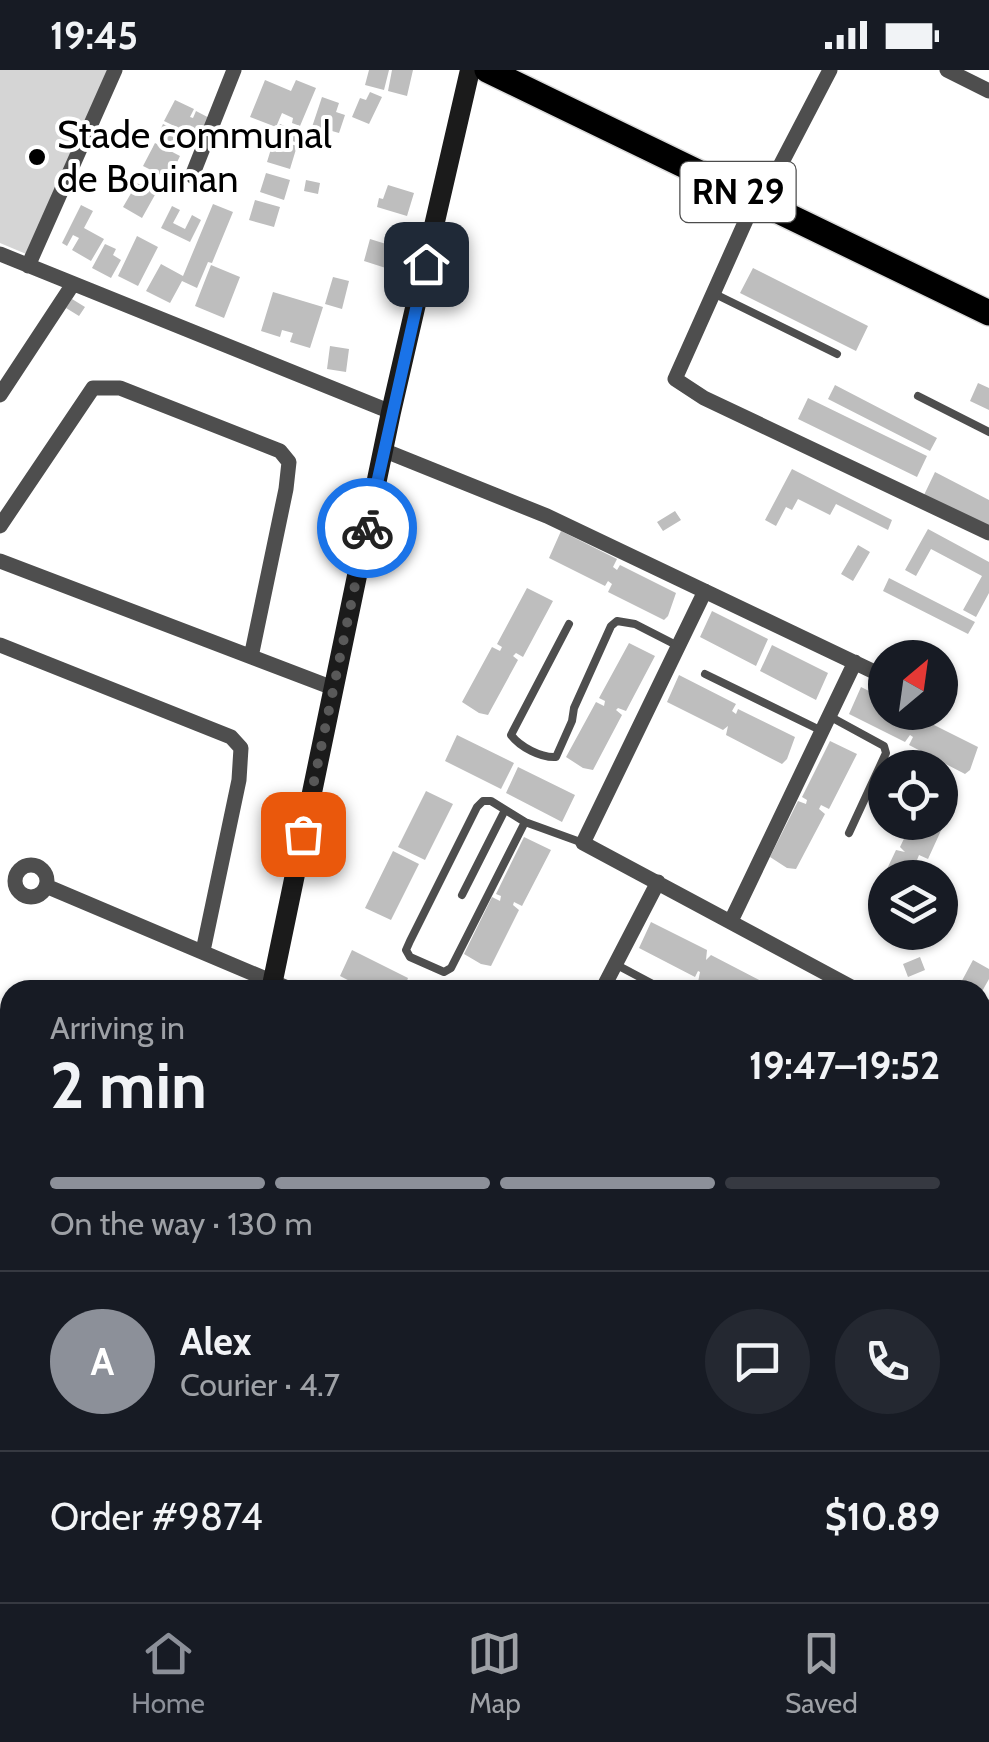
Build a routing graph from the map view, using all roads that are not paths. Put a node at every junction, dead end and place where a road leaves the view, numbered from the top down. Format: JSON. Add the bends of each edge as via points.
{"nodes":[{"id":1,"x":115,"y":70,"type":"edge"},
{"id":2,"x":234,"y":70,"type":"edge"},
{"id":3,"x":470,"y":70,"type":"edge"},
{"id":4,"x":487,"y":70,"type":"edge"},
{"id":5,"x":830,"y":70,"type":"edge"},
{"id":6,"x":947,"y":70,"type":"edge"},
{"id":7,"x":989,"y":91,"type":"edge"},
{"id":8,"x":782,"y":164,"type":"dead end"},
{"id":9,"x":192,"y":176,"type":"dead end"},
{"id":10,"x":755,"y":200,"type":"junction"},
{"id":11,"x":0,"y":254,"type":"edge"},
{"id":12,"x":28,"y":266,"type":"junction"},
{"id":13,"x":74,"y":284,"type":"junction"},
{"id":14,"x":712,"y":293,"type":"junction"},
{"id":15,"x":989,"y":313,"type":"edge"},
{"id":16,"x":836,"y":354,"type":"dead end"},
{"id":17,"x":0,"y":395,"type":"edge"},
{"id":18,"x":918,"y":396,"type":"dead end"},
{"id":19,"x":390,"y":412,"type":"junction"},
{"id":20,"x":989,"y":432,"type":"edge"},
{"id":21,"x":383,"y":450,"type":"junction"},
{"id":22,"x":0,"y":526,"type":"edge"},
{"id":23,"x":989,"y":533,"type":"edge"},
{"id":24,"x":0,"y":561,"type":"edge"},
{"id":25,"x":705,"y":591,"type":"junction"},
{"id":26,"x":569,"y":624,"type":"dead end"},
{"id":27,"x":0,"y":645,"type":"edge"},
{"id":28,"x":678,"y":646,"type":"junction"},
{"id":29,"x":251,"y":657,"type":"junction"},
{"id":30,"x":855,"y":662,"type":"junction"},
{"id":31,"x":868,"y":668,"type":"edge"},
{"id":32,"x":705,"y":674,"type":"dead end"},
{"id":33,"x":334,"y":688,"type":"junction"},
{"id":34,"x":825,"y":724,"type":"junction"},
{"id":35,"x":505,"y":810,"type":"junction"},
{"id":36,"x":526,"y":822,"type":"junction"},
{"id":37,"x":849,"y":833,"type":"dead end"},
{"id":38,"x":583,"y":843,"type":"junction"},
{"id":39,"x":8,"y":874,"type":"edge"},
{"id":40,"x":658,"y":882,"type":"junction"},
{"id":41,"x":462,"y":895,"type":"dead end"},
{"id":42,"x":731,"y":921,"type":"junction"},
{"id":43,"x":203,"y":952,"type":"junction"},
{"id":44,"x":616,"y":964,"type":"junction"},
{"id":45,"x":264,"y":980,"type":"edge"},
{"id":46,"x":280,"y":980,"type":"edge"},
{"id":47,"x":607,"y":980,"type":"edge"},
{"id":48,"x":646,"y":980,"type":"edge"},
{"id":49,"x":839,"y":980,"type":"edge"}],
"edges":[{"from":1,"to":12,"type":"street"},
{"from":2,"to":9,"type":"street"},
{"from":3,"to":19,"type":"street"},
{"from":4,"to":10,"type":"main road","number":"RN 29"},
{"from":5,"to":8,"type":"street"},
{"from":6,"to":7,"type":"street"},
{"from":10,"to":14,"type":"street"},
{"from":10,"to":15,"type":"main road","number":"RN 29"},
{"from":11,"to":12,"type":"street"},
{"from":12,"to":13,"type":"street"},
{"from":13,"to":17,"type":"street"},
{"from":13,"to":19,"type":"street"},
{"from":14,"to":16,"type":"lane"},
{"from":14,"to":23,"type":"street","via":[[676,371],[688,391]]},
{"from":18,"to":20,"type":"lane"},
{"from":19,"to":21,"type":"street"},
{"from":21,"to":25,"type":"street","via":[[547,516]]},
{"from":21,"to":33,"type":"street"},
{"from":22,"to":29,"type":"street","via":[[100,386],[280,450],[289,462],[286,490]]},
{"from":24,"to":29,"type":"street"},
{"from":25,"to":28,"type":"street"},
{"from":25,"to":30,"type":"street"},
{"from":26,"to":28,"type":"lane","via":[[511,735],[550,758],[617,620]]},
{"from":27,"to":43,"type":"street","via":[[232,737],[242,748]]},
{"from":28,"to":38,"type":"street"},
{"from":29,"to":33,"type":"street"},
{"from":30,"to":31,"type":"street"},
{"from":30,"to":34,"type":"street"},
{"from":32,"to":34,"type":"lane"},
{"from":33,"to":46,"type":"street"},
{"from":34,"to":37,"type":"lane","via":[[884,746],[886,753]]},
{"from":34,"to":42,"type":"street"},
{"from":35,"to":36,"type":"lane"},
{"from":35,"to":36,"type":"lane","via":[[491,801],[476,807],[406,950],[410,957],[444,972],[452,968]]},
{"from":35,"to":41,"type":"lane"},
{"from":36,"to":38,"type":"lane"},
{"from":38,"to":40,"type":"street"},
{"from":39,"to":43,"type":"street","via":[[26,897],[46,886]]},
{"from":40,"to":42,"type":"street"},
{"from":40,"to":44,"type":"street"},
{"from":42,"to":49,"type":"street"},
{"from":43,"to":45,"type":"street"},
{"from":44,"to":47,"type":"street"},
{"from":44,"to":48,"type":"lane"}]}
